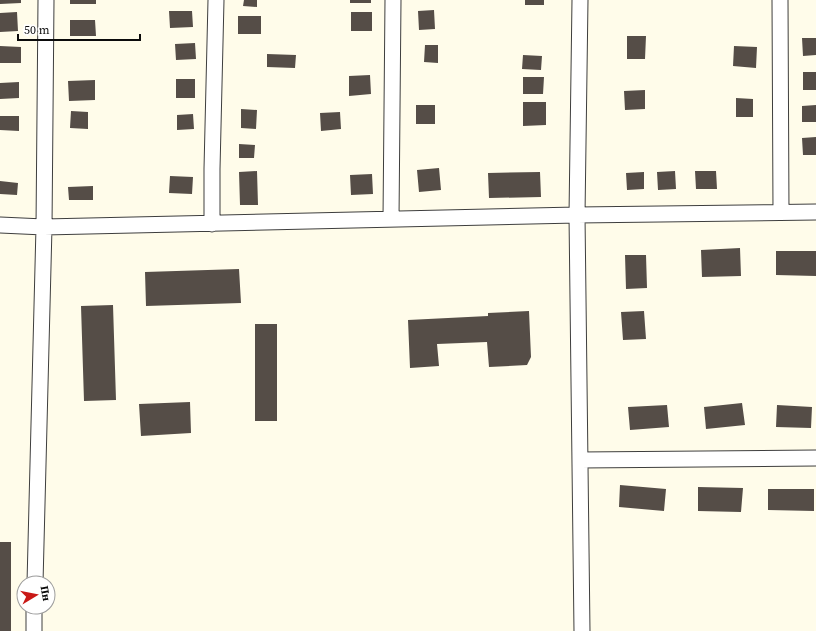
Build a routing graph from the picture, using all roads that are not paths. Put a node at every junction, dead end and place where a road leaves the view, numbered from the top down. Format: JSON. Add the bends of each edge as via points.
{"nodes":[{"id":1,"x":46,"y":0,"type":"edge"},
{"id":2,"x":216,"y":0,"type":"edge"},
{"id":3,"x":393,"y":0,"type":"edge"},
{"id":4,"x":580,"y":0,"type":"edge"},
{"id":5,"x":780,"y":0,"type":"edge"},
{"id":6,"x":781,"y":212,"type":"junction"},
{"id":7,"x":816,"y":212,"type":"edge"},
{"id":8,"x":577,"y":215,"type":"junction"},
{"id":9,"x":391,"y":219,"type":"junction"},
{"id":10,"x":212,"y":224,"type":"junction"},
{"id":11,"x":0,"y":225,"type":"edge"},
{"id":12,"x":44,"y":227,"type":"junction"},
{"id":13,"x":816,"y":458,"type":"edge"},
{"id":14,"x":580,"y":460,"type":"junction"},
{"id":15,"x":35,"y":575,"type":"edge"},
{"id":16,"x":34,"y":615,"type":"edge"},
{"id":17,"x":34,"y":631,"type":"edge"},
{"id":18,"x":582,"y":631,"type":"edge"}],
"edges":[{"from":1,"to":12,"type":"street"},
{"from":2,"to":10,"type":"street"},
{"from":3,"to":9,"type":"street"},
{"from":4,"to":8,"type":"street"},
{"from":5,"to":6,"type":"street"},
{"from":6,"to":7,"type":"street"},
{"from":6,"to":8,"type":"street"},
{"from":8,"to":9,"type":"street"},
{"from":8,"to":14,"type":"street"},
{"from":9,"to":10,"type":"street"},
{"from":10,"to":12,"type":"street"},
{"from":11,"to":12,"type":"street"},
{"from":12,"to":15,"type":"street"},
{"from":13,"to":14,"type":"street"},
{"from":14,"to":18,"type":"street"},
{"from":16,"to":17,"type":"street"}]}
